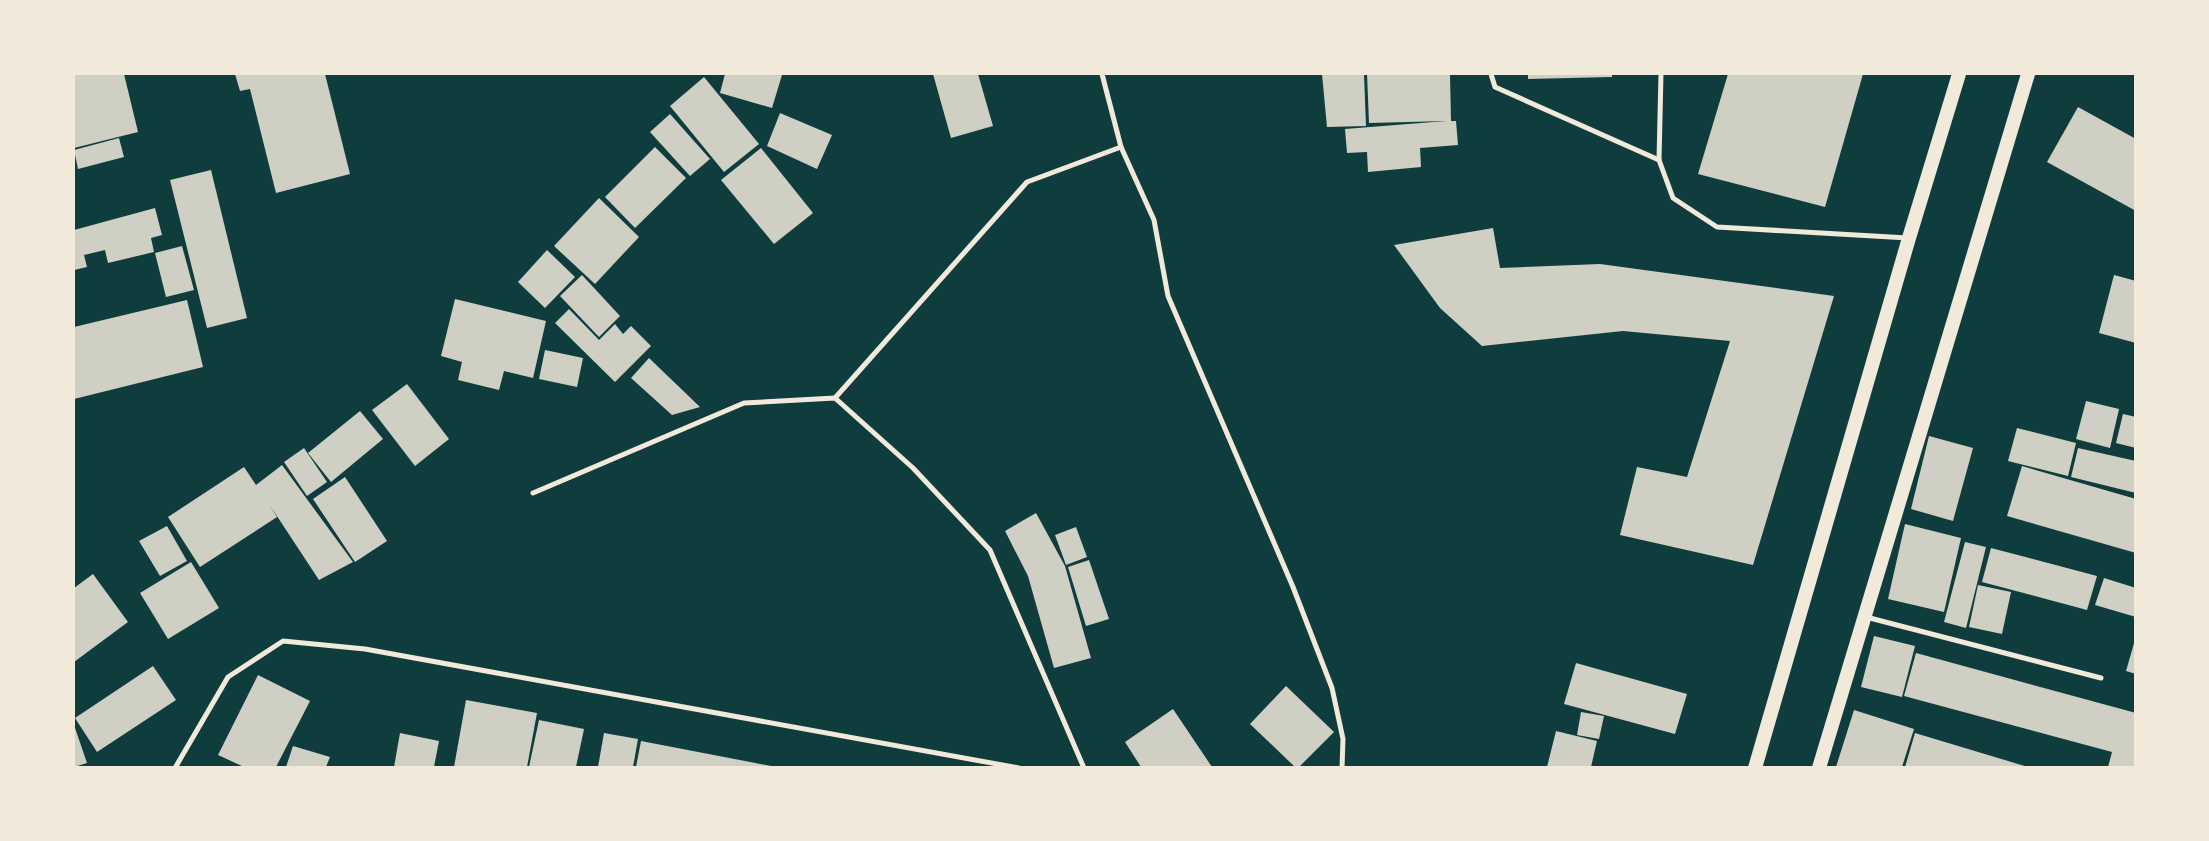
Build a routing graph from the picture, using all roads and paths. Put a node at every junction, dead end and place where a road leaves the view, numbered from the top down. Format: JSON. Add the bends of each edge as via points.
{"nodes":[{"id":1,"x":1102,"y":74,"type":"edge"},
{"id":2,"x":1491,"y":74,"type":"edge"},
{"id":3,"x":1661,"y":74,"type":"edge"},
{"id":4,"x":1959,"y":74,"type":"edge"},
{"id":5,"x":2028,"y":74,"type":"edge"},
{"id":6,"x":1121,"y":147,"type":"junction"},
{"id":7,"x":1659,"y":160,"type":"junction"},
{"id":8,"x":1909,"y":238,"type":"junction"},
{"id":9,"x":835,"y":398,"type":"junction"},
{"id":10,"x":533,"y":493,"type":"dead end"},
{"id":11,"x":1863,"y":616,"type":"junction"},
{"id":12,"x":2101,"y":678,"type":"dead end"},
{"id":13,"x":175,"y":768,"type":"edge"},
{"id":14,"x":1020,"y":768,"type":"edge"},
{"id":15,"x":1084,"y":768,"type":"edge"},
{"id":16,"x":1342,"y":768,"type":"edge"},
{"id":17,"x":1755,"y":768,"type":"edge"},
{"id":18,"x":1819,"y":768,"type":"edge"}],
"edges":[{"from":1,"to":6,"type":"lane"},
{"from":2,"to":7,"type":"lane","via":[[1495,87]]},
{"from":3,"to":7,"type":"lane"},
{"from":4,"to":8,"type":"main road"},
{"from":5,"to":11,"type":"main road"},
{"from":6,"to":9,"type":"lane","via":[[1027,182]]},
{"from":6,"to":16,"type":"lane","via":[[1154,220],[1168,296],[1332,688],[1343,739]]},
{"from":7,"to":8,"type":"lane","via":[[1673,198],[1717,227]]},
{"from":8,"to":17,"type":"main road"},
{"from":9,"to":10,"type":"lane","via":[[744,403]]},
{"from":9,"to":15,"type":"lane","via":[[913,468],[990,550]]},
{"from":11,"to":12,"type":"lane"},
{"from":11,"to":18,"type":"main road"},
{"from":13,"to":14,"type":"lane","via":[[228,677],[283,641],[365,649]]}]}
